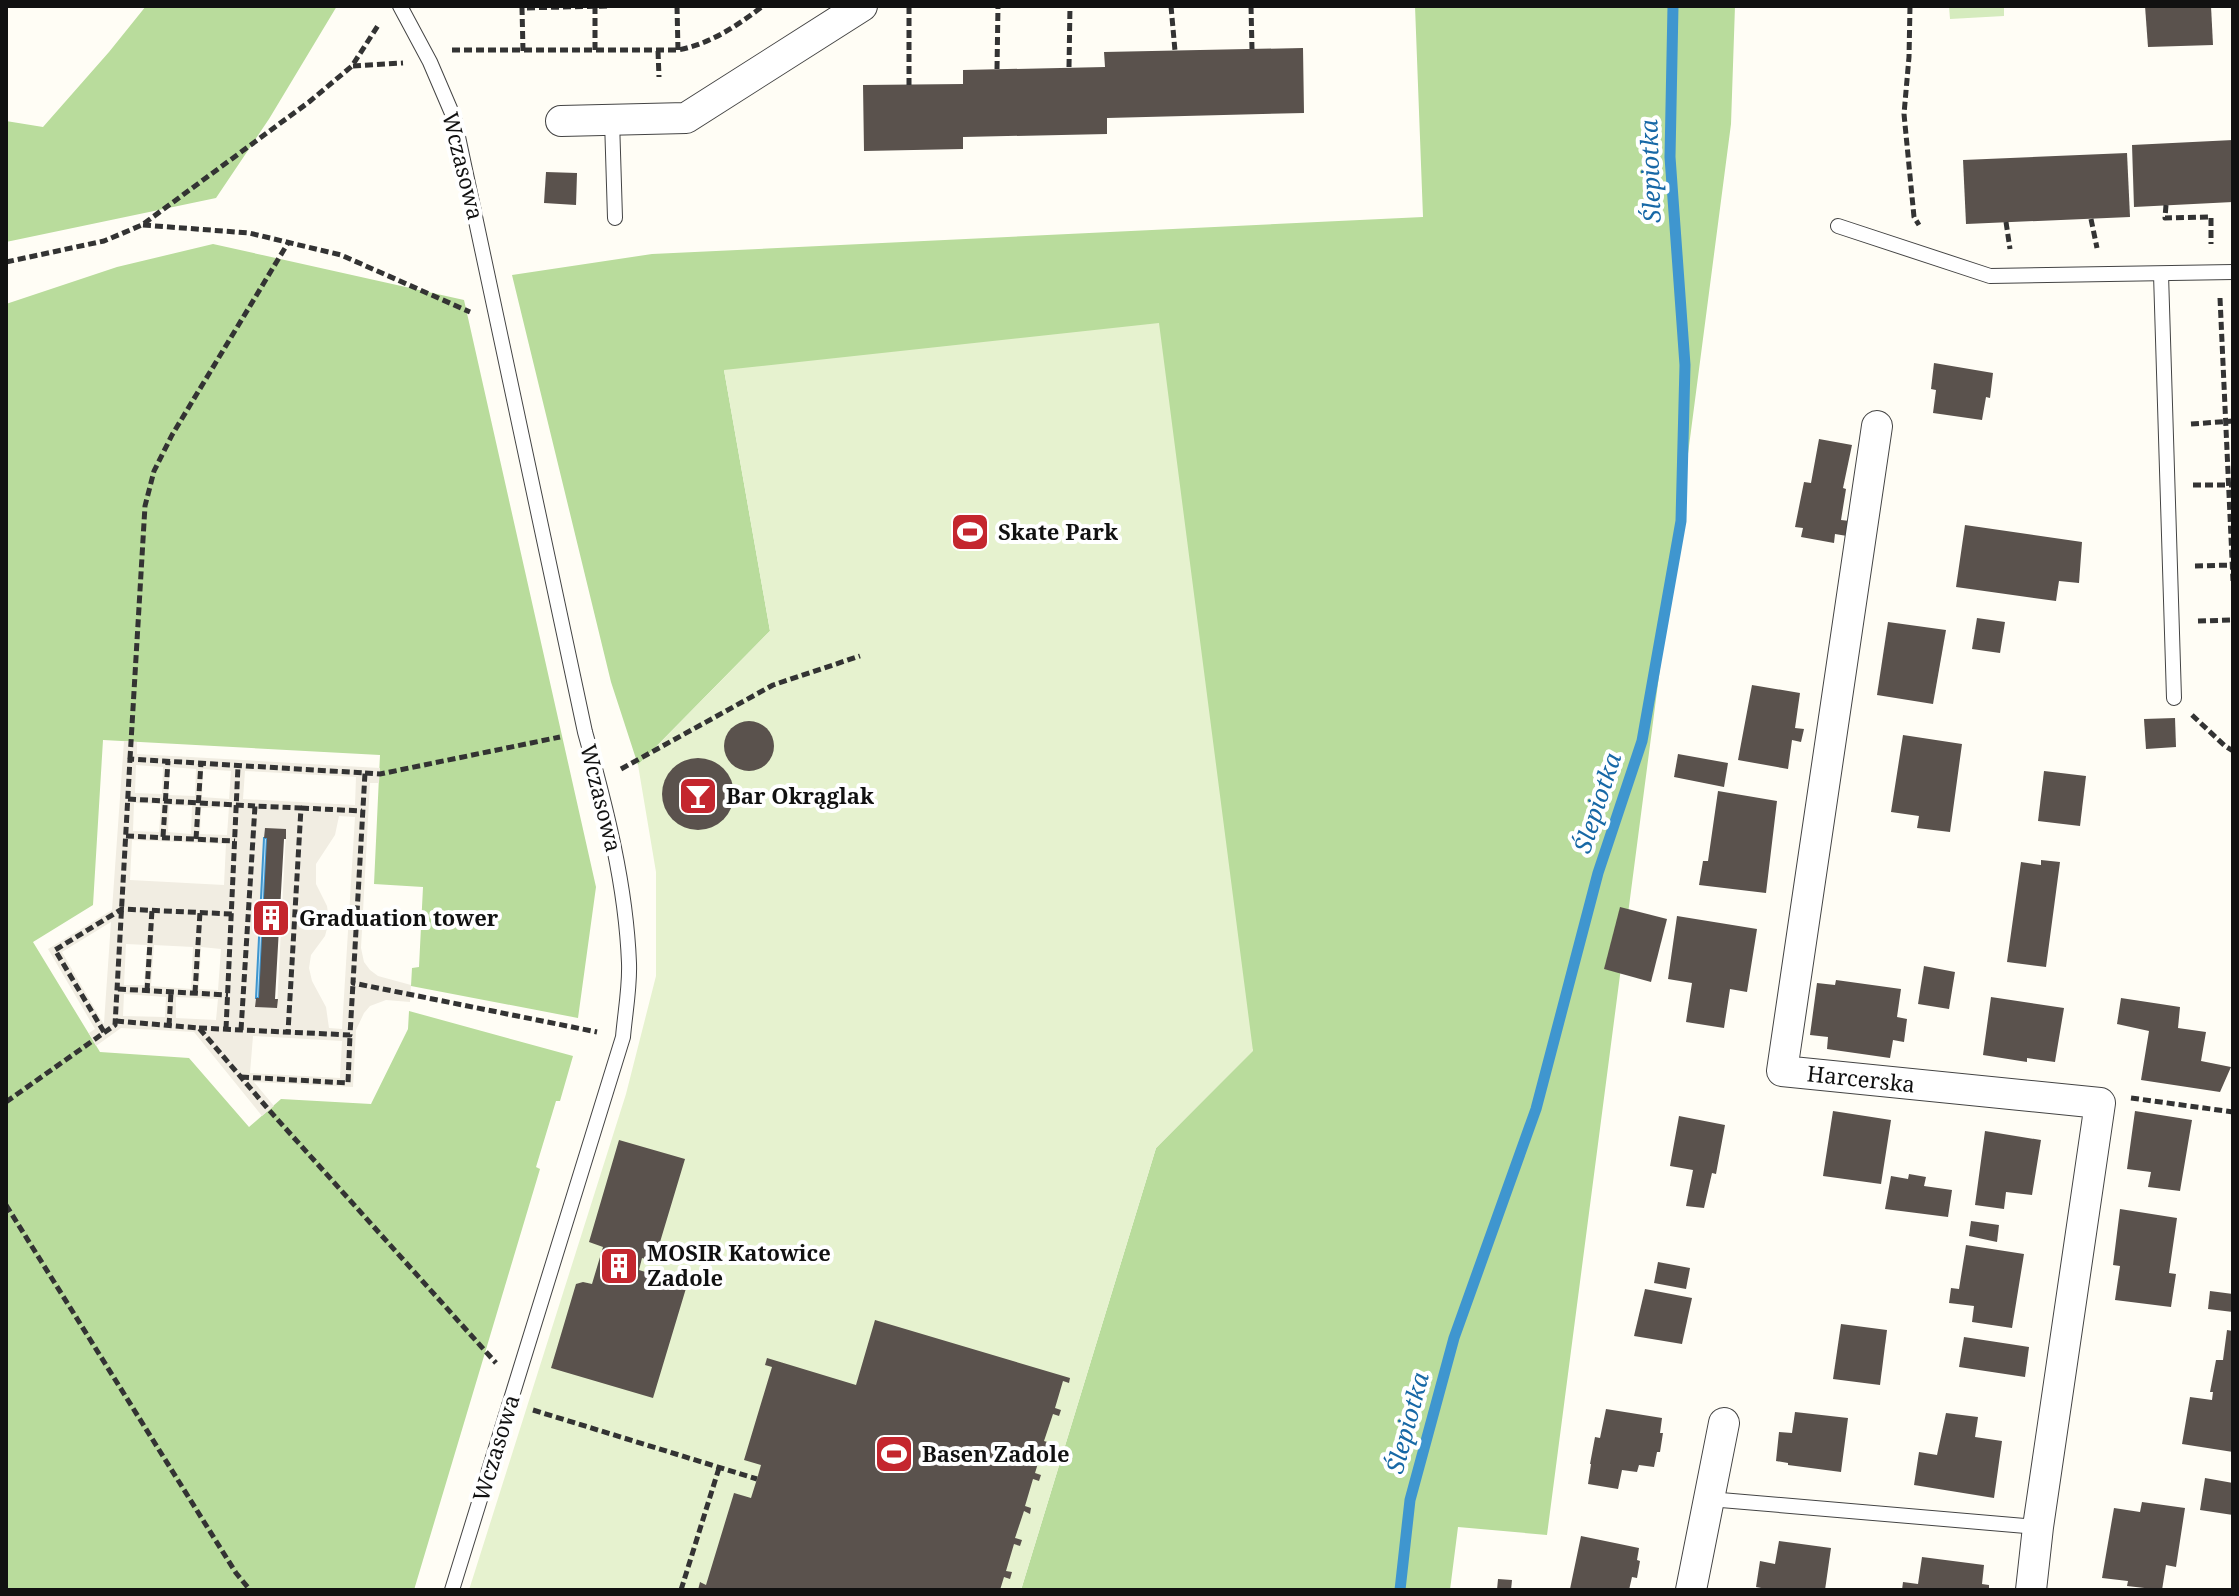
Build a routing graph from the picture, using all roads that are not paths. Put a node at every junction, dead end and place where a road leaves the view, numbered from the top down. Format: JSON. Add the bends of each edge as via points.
{"nodes":[{"id":1,"x":400,"y":6,"type":"edge"},
{"id":2,"x":862,"y":6,"type":"edge"},
{"id":3,"x":612,"y":120,"type":"junction"},
{"id":4,"x":561,"y":121,"type":"dead end"},
{"id":5,"x":615,"y":218,"type":"dead end"},
{"id":6,"x":1838,"y":226,"type":"dead end"},
{"id":7,"x":2226,"y":272,"type":"edge"},
{"id":8,"x":2161,"y":274,"type":"junction"},
{"id":9,"x":1877,"y":426,"type":"dead end"},
{"id":10,"x":2174,"y":698,"type":"road end"},
{"id":11,"x":1724,"y":1423,"type":"dead end"},
{"id":12,"x":1709,"y":1499,"type":"junction"},
{"id":13,"x":2038,"y":1527,"type":"junction"},
{"id":14,"x":452,"y":1590,"type":"edge"},
{"id":15,"x":1691,"y":1590,"type":"edge"},
{"id":16,"x":2031,"y":1590,"type":"edge"}],
"edges":[{"from":1,"to":14,"type":"lane","name":"Wczasowa","via":[[454,118],[622,887],[630,965],[623,1037]]},
{"from":2,"to":3,"type":"street","via":[[686,118]]},
{"from":3,"to":4,"type":"street"},
{"from":3,"to":5,"type":"lane"},
{"from":6,"to":8,"type":"lane","via":[[1990,276]]},
{"from":7,"to":8,"type":"lane"},
{"from":8,"to":10,"type":"lane"},
{"from":9,"to":13,"type":"street","name":"Harcerska","via":[[1782,1071],[2100,1103]]},
{"from":11,"to":12,"type":"street"},
{"from":12,"to":13,"type":"lane"},
{"from":12,"to":15,"type":"street"},
{"from":13,"to":16,"type":"street"}]}
